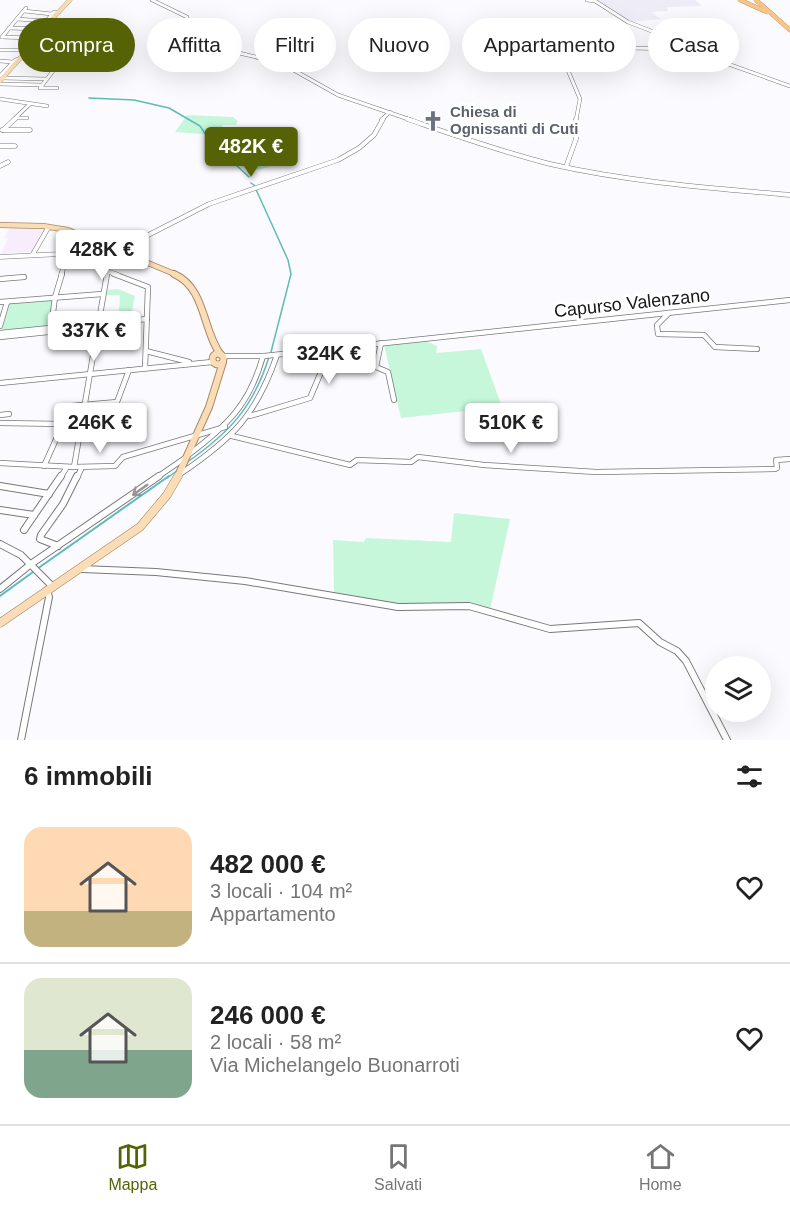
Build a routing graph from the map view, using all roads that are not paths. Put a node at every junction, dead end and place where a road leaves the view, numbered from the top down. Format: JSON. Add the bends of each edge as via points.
{"nodes":[{"id":1,"x":70,"y":0,"type":"edge"},
{"id":2,"x":152,"y":0,"type":"edge"},
{"id":3,"x":587,"y":0,"type":"edge"},
{"id":4,"x":740,"y":0,"type":"edge"},
{"id":5,"x":758,"y":0,"type":"edge"},
{"id":6,"x":52,"y":15,"type":"junction"},
{"id":7,"x":776,"y":17,"type":"junction"},
{"id":8,"x":48,"y":18,"type":"edge"},
{"id":9,"x":50,"y":18,"type":"edge"},
{"id":10,"x":17,"y":19,"type":"joint"},
{"id":11,"x":9,"y":28,"type":"junction"},
{"id":12,"x":790,"y":29,"type":"edge"},
{"id":13,"x":648,"y":30,"type":"edge"},
{"id":14,"x":18,"y":34,"type":"edge"},
{"id":15,"x":2,"y":37,"type":"edge"},
{"id":16,"x":18,"y":40,"type":"edge"},
{"id":17,"x":18,"y":46,"type":"edge"},
{"id":18,"x":648,"y":48,"type":"edge"},
{"id":19,"x":0,"y":50,"type":"edge"},
{"id":20,"x":18,"y":57,"type":"edge"},
{"id":21,"x":0,"y":61,"type":"edge"},
{"id":22,"x":18,"y":61,"type":"edge"},
{"id":23,"x":13,"y":62,"type":"junction"},
{"id":24,"x":739,"y":68,"type":"edge"},
{"id":25,"x":52,"y":72,"type":"edge"},
{"id":26,"x":46,"y":79,"type":"junction"},
{"id":27,"x":2,"y":80,"type":"edge"},
{"id":28,"x":41,"y":85,"type":"junction"},
{"id":29,"x":790,"y":86,"type":"edge"},
{"id":30,"x":57,"y":88,"type":"dead end"},
{"id":31,"x":0,"y":99,"type":"edge"},
{"id":32,"x":30,"y":104,"type":"junction"},
{"id":33,"x":46,"y":106,"type":"dead end"},
{"id":34,"x":390,"y":112,"type":"junction"},
{"id":35,"x":401,"y":116,"type":"junction"},
{"id":36,"x":16,"y":118,"type":"junction"},
{"id":37,"x":27,"y":118,"type":"dead end"},
{"id":38,"x":384,"y":118,"type":"junction"},
{"id":39,"x":2,"y":130,"type":"edge"},
{"id":40,"x":30,"y":130,"type":"dead end"},
{"id":41,"x":0,"y":146,"type":"edge"},
{"id":42,"x":15,"y":146,"type":"dead end"},
{"id":43,"x":8,"y":162,"type":"dead end"},
{"id":44,"x":0,"y":166,"type":"edge"},
{"id":45,"x":566,"y":167,"type":"junction"},
{"id":46,"x":790,"y":195,"type":"edge"},
{"id":47,"x":0,"y":225,"type":"edge"},
{"id":48,"x":48,"y":228,"type":"junction"},
{"id":49,"x":117,"y":251,"type":"junction"},
{"id":50,"x":33,"y":254,"type":"junction"},
{"id":51,"x":67,"y":256,"type":"junction"},
{"id":52,"x":0,"y":257,"type":"edge"},
{"id":53,"x":89,"y":264,"type":"junction"},
{"id":54,"x":107,"y":271,"type":"junction"},
{"id":55,"x":24,"y":277,"type":"dead end"},
{"id":56,"x":0,"y":279,"type":"edge"},
{"id":57,"x":102,"y":294,"type":"junction"},
{"id":58,"x":55,"y":297,"type":"junction"},
{"id":59,"x":790,"y":300,"type":"edge"},
{"id":60,"x":0,"y":302,"type":"edge"},
{"id":61,"x":7,"y":302,"type":"junction"},
{"id":62,"x":669,"y":313,"type":"junction"},
{"id":63,"x":147,"y":319,"type":"junction"},
{"id":64,"x":0,"y":326,"type":"edge"},
{"id":65,"x":98,"y":326,"type":"junction"},
{"id":66,"x":51,"y":329,"type":"junction"},
{"id":67,"x":0,"y":335,"type":"edge"},
{"id":68,"x":381,"y":343,"type":"junction"},
{"id":69,"x":757,"y":349,"type":"dead end"},
{"id":70,"x":146,"y":351,"type":"junction"},
{"id":71,"x":277,"y":355,"type":"junction"},
{"id":72,"x":263,"y":356,"type":"junction"},
{"id":73,"x":218,"y":359,"type":"junction"},
{"id":74,"x":190,"y":363,"type":"junction"},
{"id":75,"x":376,"y":367,"type":"junction"},
{"id":76,"x":145,"y":368,"type":"junction"},
{"id":77,"x":129,"y":370,"type":"junction"},
{"id":78,"x":88,"y":374,"type":"junction"},
{"id":79,"x":0,"y":383,"type":"edge"},
{"id":80,"x":394,"y":400,"type":"dead end"},
{"id":81,"x":84,"y":404,"type":"junction"},
{"id":82,"x":9,"y":414,"type":"dead end"},
{"id":83,"x":0,"y":415,"type":"edge"},
{"id":84,"x":250,"y":416,"type":"junction"},
{"id":85,"x":0,"y":423,"type":"edge"},
{"id":86,"x":63,"y":424,"type":"junction"},
{"id":87,"x":225,"y":427,"type":"junction"},
{"id":88,"x":232,"y":436,"type":"junction"},
{"id":89,"x":195,"y":437,"type":"junction"},
{"id":90,"x":185,"y":458,"type":"junction"},
{"id":91,"x":790,"y":459,"type":"edge"},
{"id":92,"x":0,"y":463,"type":"edge"},
{"id":93,"x":44,"y":466,"type":"junction"},
{"id":94,"x":70,"y":467,"type":"junction"},
{"id":95,"x":82,"y":467,"type":"junction"},
{"id":96,"x":178,"y":474,"type":"junction"},
{"id":97,"x":0,"y":486,"type":"edge"},
{"id":98,"x":49,"y":494,"type":"junction"},
{"id":99,"x":0,"y":510,"type":"edge"},
{"id":100,"x":34,"y":515,"type":"junction"},
{"id":101,"x":24,"y":530,"type":"dead end"},
{"id":102,"x":0,"y":544,"type":"edge"},
{"id":103,"x":58,"y":546,"type":"junction"},
{"id":104,"x":32,"y":565,"type":"junction"},
{"id":105,"x":79,"y":568,"type":"junction"},
{"id":106,"x":50,"y":588,"type":"junction"},
{"id":107,"x":0,"y":589,"type":"edge"},
{"id":108,"x":0,"y":623,"type":"edge"},
{"id":109,"x":21,"y":740,"type":"edge"},
{"id":110,"x":727,"y":740,"type":"edge"}],
"edges":[{"from":1,"to":6,"type":"main road"},
{"from":2,"to":34,"type":"street","via":[[187,17],[188,25],[227,40],[234,50],[280,63],[338,95]]},
{"from":3,"to":13,"type":"street"},
{"from":4,"to":5,"type":"highway","via":[[753,4]]},
{"from":4,"to":7,"type":"highway"},
{"from":5,"to":7,"type":"highway"},
{"from":5,"to":12,"type":"highway"},
{"from":6,"to":8,"type":"street"},
{"from":6,"to":9,"type":"main road"},
{"from":6,"to":10,"type":"street","via":[[25,9]]},
{"from":7,"to":12,"type":"highway"},
{"from":10,"to":11,"type":"street"},
{"from":11,"to":14,"type":"street"},
{"from":11,"to":15,"type":"street"},
{"from":15,"to":16,"type":"street"},
{"from":17,"to":19,"type":"street"},
{"from":18,"to":45,"type":"street","via":[[568,47],[567,68],[580,99],[576,139]]},
{"from":20,"to":23,"type":"street"},
{"from":21,"to":23,"type":"street"},
{"from":22,"to":27,"type":"main road"},
{"from":23,"to":27,"type":"street"},
{"from":24,"to":29,"type":"street"},
{"from":25,"to":26,"type":"street"},
{"from":26,"to":27,"type":"street"},
{"from":26,"to":28,"type":"street"},
{"from":27,"to":28,"type":"street"},
{"from":28,"to":30,"type":"street","via":[[40,88]]},
{"from":31,"to":32,"type":"street"},
{"from":32,"to":33,"type":"street"},
{"from":32,"to":36,"type":"street"},
{"from":34,"to":35,"type":"street"},
{"from":34,"to":38,"type":"street"},
{"from":35,"to":38,"type":"street"},
{"from":35,"to":45,"type":"street","via":[[484,145]]},
{"from":36,"to":37,"type":"street"},
{"from":36,"to":39,"type":"street"},
{"from":38,"to":49,"type":"street","via":[[366,143],[329,166],[221,200]]},
{"from":39,"to":40,"type":"street"},
{"from":41,"to":42,"type":"street"},
{"from":43,"to":44,"type":"street"},
{"from":45,"to":46,"type":"street","via":[[661,183]]},
{"from":47,"to":48,"type":"main road"},
{"from":47,"to":49,"type":"main road","via":[[61,228]]},
{"from":48,"to":49,"type":"main road"},
{"from":48,"to":50,"type":"street"},
{"from":49,"to":53,"type":"street"},
{"from":49,"to":73,"type":"main road","via":[[181,277],[189,284],[199,300]]},
{"from":50,"to":51,"type":"street"},
{"from":50,"to":52,"type":"street"},
{"from":51,"to":53,"type":"street"},
{"from":51,"to":58,"type":"street"},
{"from":53,"to":54,"type":"street"},
{"from":54,"to":57,"type":"street"},
{"from":54,"to":63,"type":"street","via":[[149,289]]},
{"from":55,"to":56,"type":"street"},
{"from":57,"to":58,"type":"street"},
{"from":57,"to":65,"type":"street"},
{"from":58,"to":61,"type":"street"},
{"from":58,"to":66,"type":"street"},
{"from":59,"to":62,"type":"street","name":"Capurso Valenzano"},
{"from":60,"to":61,"type":"street"},
{"from":61,"to":64,"type":"street"},
{"from":62,"to":68,"type":"street","name":"Capurso Valenzano"},
{"from":62,"to":69,"type":"street","via":[[657,325],[658,334],[704,335],[715,347]]},
{"from":63,"to":65,"type":"street"},
{"from":63,"to":70,"type":"street"},
{"from":65,"to":66,"type":"street"},
{"from":65,"to":78,"type":"street"},
{"from":66,"to":67,"type":"street"},
{"from":68,"to":71,"type":"street","name":"Capurso Valenzano"},
{"from":68,"to":75,"type":"street"},
{"from":70,"to":74,"type":"street"},
{"from":70,"to":76,"type":"street"},
{"from":71,"to":72,"type":"street","name":"Capurso Valenzano"},
{"from":71,"to":84,"type":"street","via":[[267,386]]},
{"from":72,"to":73,"type":"street","name":"Capurso Valenzano"},
{"from":72,"to":87,"type":"street","via":[[253,390]]},
{"from":73,"to":74,"type":"street","name":"Capurso Valenzano"},
{"from":73,"to":89,"type":"main road","via":[[218,385]]},
{"from":74,"to":76,"type":"street","name":"Capurso Valenzano"},
{"from":75,"to":80,"type":"street","via":[[388,372]]},
{"from":75,"to":84,"type":"street","via":[[324,365],[310,398]]},
{"from":76,"to":77,"type":"street","name":"Capurso Valenzano"},
{"from":77,"to":78,"type":"street","name":"Capurso Valenzano"},
{"from":77,"to":81,"type":"street","via":[[117,402]]},
{"from":78,"to":79,"type":"street","name":"Capurso Valenzano"},
{"from":78,"to":81,"type":"street"},
{"from":81,"to":86,"type":"street","via":[[71,406]]},
{"from":81,"to":94,"type":"street"},
{"from":82,"to":83,"type":"street"},
{"from":84,"to":88,"type":"street"},
{"from":85,"to":86,"type":"street"},
{"from":86,"to":93,"type":"street"},
{"from":87,"to":89,"type":"street"},
{"from":87,"to":90,"type":"street"},
{"from":88,"to":91,"type":"street","via":[[350,465],[357,460],[411,462],[418,457],[484,465],[621,472],[775,469],[776,460]]},
{"from":88,"to":96,"type":"street"},
{"from":89,"to":90,"type":"main road"},
{"from":89,"to":95,"type":"street","via":[[123,457],[115,466]]},
{"from":90,"to":96,"type":"main road"},
{"from":90,"to":103,"type":"street","one_way":true},
{"from":92,"to":93,"type":"street"},
{"from":93,"to":94,"type":"street"},
{"from":94,"to":95,"type":"street"},
{"from":94,"to":98,"type":"street"},
{"from":95,"to":103,"type":"street","via":[[41,535],[40,539]]},
{"from":96,"to":105,"type":"main road","via":[[158,508],[140,527]]},
{"from":97,"to":98,"type":"street"},
{"from":98,"to":100,"type":"street"},
{"from":99,"to":100,"type":"street"},
{"from":100,"to":101,"type":"street"},
{"from":102,"to":104,"type":"street"},
{"from":103,"to":104,"type":"street"},
{"from":104,"to":106,"type":"street"},
{"from":104,"to":107,"type":"street"},
{"from":105,"to":106,"type":"main road"},
{"from":105,"to":110,"type":"street","via":[[245,580],[398,607],[469,606],[550,629],[639,623],[686,661]]},
{"from":106,"to":108,"type":"main road"},
{"from":106,"to":109,"type":"street"}]}
